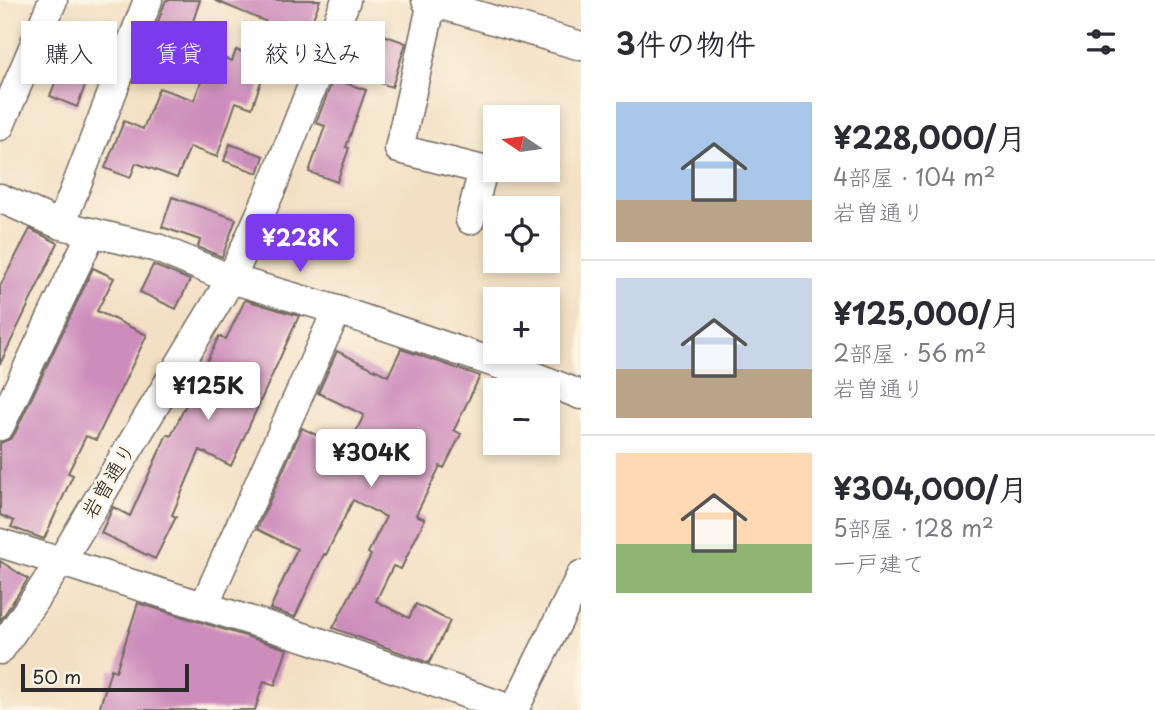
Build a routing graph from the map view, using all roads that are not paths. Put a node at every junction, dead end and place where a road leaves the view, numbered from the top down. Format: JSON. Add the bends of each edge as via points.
{"nodes":[{"id":1,"x":53,"y":0,"type":"edge"},
{"id":2,"x":148,"y":0,"type":"edge"},
{"id":3,"x":346,"y":0,"type":"edge"},
{"id":4,"x":429,"y":1,"type":"edge"},
{"id":5,"x":581,"y":46,"type":"edge"},
{"id":6,"x":0,"y":126,"type":"edge"},
{"id":7,"x":0,"y":198,"type":"edge"},
{"id":8,"x":470,"y":220,"type":"dead end"},
{"id":9,"x":61,"y":225,"type":"junction"},
{"id":10,"x":92,"y":232,"type":"junction"},
{"id":11,"x":230,"y":279,"type":"junction"},
{"id":12,"x":337,"y":310,"type":"junction"},
{"id":13,"x":581,"y":395,"type":"edge"},
{"id":14,"x":0,"y":426,"type":"edge"},
{"id":15,"x":0,"y":542,"type":"edge"},
{"id":16,"x":61,"y":561,"type":"junction"},
{"id":17,"x":581,"y":575,"type":"edge"},
{"id":18,"x":204,"y":606,"type":"junction"},
{"id":19,"x":0,"y":650,"type":"edge"},
{"id":20,"x":456,"y":701,"type":"edge"},
{"id":21,"x":513,"y":710,"type":"edge"}],
"edges":[{"from":1,"to":6,"type":"street"},
{"from":2,"to":9,"type":"street"},
{"from":3,"to":11,"type":"street","name":"岩曽通り","via":[[271,190]]},
{"from":4,"to":5,"type":"street"},
{"from":4,"to":8,"type":"street","via":[[399,149],[483,170]]},
{"from":7,"to":9,"type":"street"},
{"from":9,"to":10,"type":"street"},
{"from":10,"to":11,"type":"street","via":[[157,248]]},
{"from":10,"to":14,"type":"street"},
{"from":11,"to":12,"type":"street"},
{"from":11,"to":16,"type":"street","name":"岩曽通り"},
{"from":12,"to":13,"type":"street"},
{"from":12,"to":18,"type":"street"},
{"from":15,"to":16,"type":"street"},
{"from":16,"to":18,"type":"street"},
{"from":16,"to":19,"type":"street","name":"岩曽通り"},
{"from":17,"to":21,"type":"street"},
{"from":18,"to":20,"type":"street","via":[[313,640]]},
{"from":20,"to":21,"type":"street"}]}
